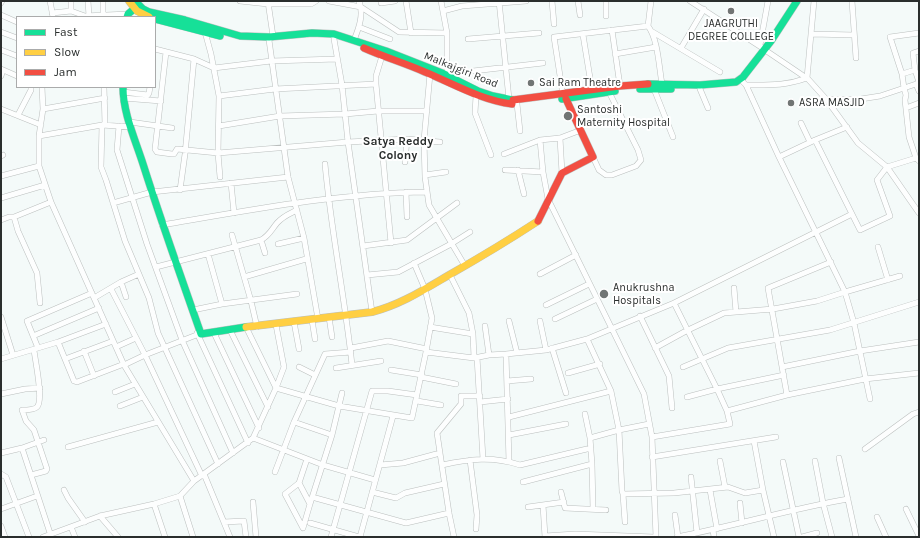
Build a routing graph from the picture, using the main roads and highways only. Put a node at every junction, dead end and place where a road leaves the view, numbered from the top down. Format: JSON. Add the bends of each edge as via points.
{"nodes":[{"id":1,"x":129,"y":1,"type":"edge"},
{"id":2,"x":797,"y":1,"type":"edge"},
{"id":3,"x":802,"y":1,"type":"edge"},
{"id":4,"x":137,"y":4,"type":"edge"},
{"id":5,"x":128,"y":16,"type":"edge"},
{"id":6,"x":146,"y":16,"type":"edge"},
{"id":7,"x":156,"y":19,"type":"edge"},
{"id":8,"x":334,"y":36,"type":"junction"},
{"id":9,"x":271,"y":38,"type":"junction"},
{"id":10,"x":764,"y":49,"type":"junction"},
{"id":11,"x":743,"y":82,"type":"junction"},
{"id":12,"x":123,"y":92,"type":"edge"},
{"id":13,"x":564,"y":97,"type":"junction"}],
"edges":[{"from":1,"to":4,"type":"main road"},
{"from":2,"to":10,"type":"main road"},
{"from":3,"to":10,"type":"main road"},
{"from":4,"to":5,"type":"main road"},
{"from":4,"to":6,"type":"main road","via":[[142,15]]},
{"from":4,"to":9,"type":"main road","name":"Malkajgiri Road","via":[[148,12],[231,34]]},
{"from":7,"to":9,"type":"main road","name":"Malkajgiri Road","via":[[244,42]]},
{"from":8,"to":9,"type":"main road","name":"Malkajgiri Road","via":[[312,33]]},
{"from":8,"to":13,"type":"main road","name":"Malkajgiri Road","via":[[354,40],[493,96],[516,100]]},
{"from":8,"to":13,"type":"main road","name":"Malkajgiri Road","via":[[496,102],[517,104]]},
{"from":10,"to":11,"type":"main road"},
{"from":11,"to":13,"type":"main road","name":"Malkajgiri Road","via":[[620,86]]},
{"from":11,"to":13,"type":"main road","name":"Malkajgiri Road","via":[[729,87],[626,90]]},
{"from":12,"to":13,"type":"main road","via":[[130,125],[199,334],[315,320],[387,308],[465,266],[538,221],[562,173],[593,158]]}]}
